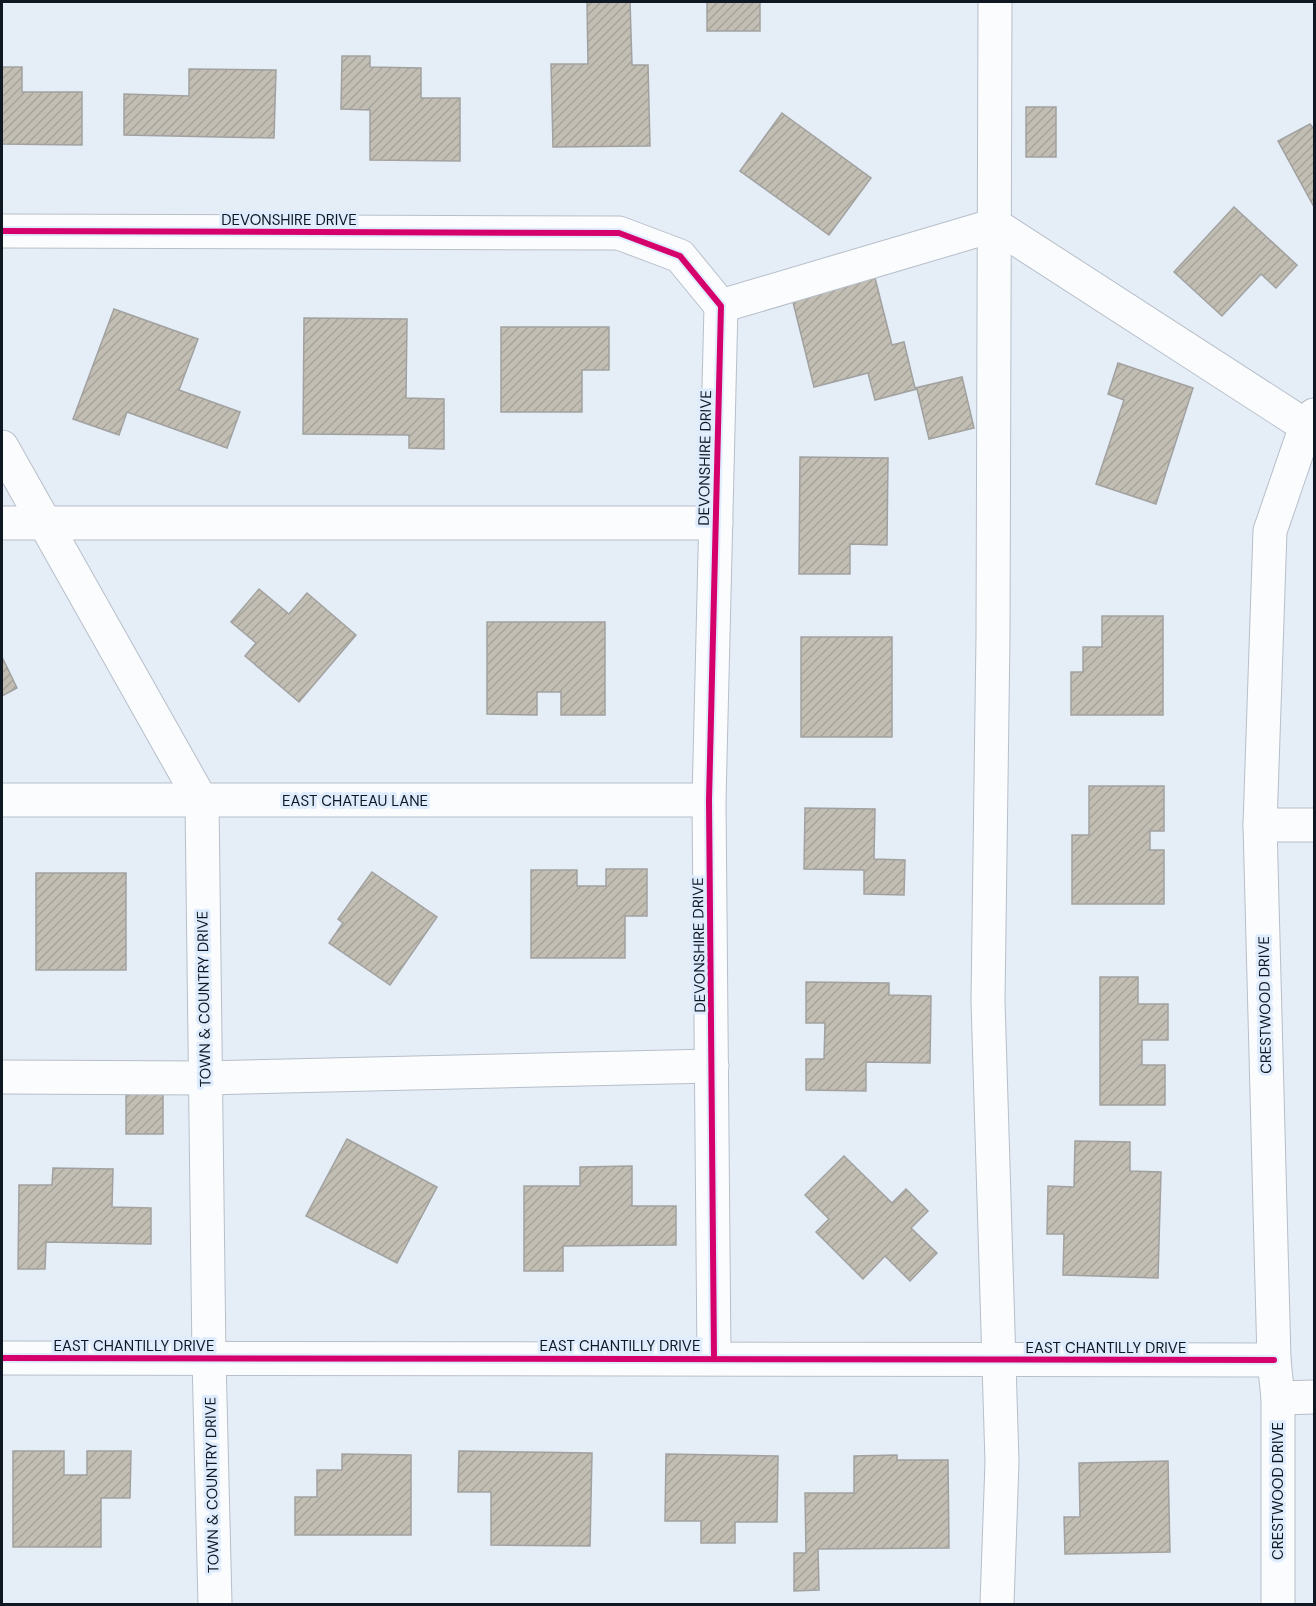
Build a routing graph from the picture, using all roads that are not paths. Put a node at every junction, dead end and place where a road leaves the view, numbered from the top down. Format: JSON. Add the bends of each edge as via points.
{"nodes":[{"id":1,"x":995,"y":2,"type":"edge"},
{"id":2,"x":994,"y":225,"type":"junction"},
{"id":3,"x":2,"y":231,"type":"edge"},
{"id":4,"x":721,"y":306,"type":"junction"},
{"id":5,"x":1310,"y":421,"type":"edge"},
{"id":6,"x":2,"y":447,"type":"edge"},
{"id":7,"x":2,"y":522,"type":"edge"},
{"id":8,"x":44,"y":523,"type":"junction"},
{"id":9,"x":716,"y":523,"type":"junction"},
{"id":10,"x":2,"y":800,"type":"edge"},
{"id":11,"x":709,"y":800,"type":"junction"},
{"id":12,"x":202,"y":802,"type":"junction"},
{"id":13,"x":1260,"y":825,"type":"junction"},
{"id":14,"x":1314,"y":825,"type":"edge"},
{"id":15,"x":712,"y":1066,"type":"junction"},
{"id":16,"x":2,"y":1077,"type":"edge"},
{"id":17,"x":206,"y":1078,"type":"junction"},
{"id":18,"x":2,"y":1358,"type":"edge"},
{"id":19,"x":209,"y":1358,"type":"junction"},
{"id":20,"x":714,"y":1358,"type":"junction"},
{"id":21,"x":999,"y":1359,"type":"junction"},
{"id":22,"x":1274,"y":1360,"type":"junction"},
{"id":23,"x":1314,"y":1397,"type":"edge"},
{"id":24,"x":1278,"y":1398,"type":"junction"},
{"id":25,"x":215,"y":1605,"type":"edge"},
{"id":26,"x":997,"y":1605,"type":"edge"},
{"id":27,"x":1278,"y":1605,"type":"edge"}],
"edges":[{"from":1,"to":2,"type":"street"},
{"from":2,"to":4,"type":"street"},
{"from":2,"to":5,"type":"street"},
{"from":2,"to":21,"type":"street","via":[[988,1001]]},
{"from":3,"to":4,"type":"street","name":"DEVONSHIRE DRIVE","via":[[619,233],[680,256]]},
{"from":4,"to":9,"type":"street","name":"DEVONSHIRE DRIVE"},
{"from":5,"to":13,"type":"street","name":"CRESTWOOD DRIVE","via":[[1270,531]]},
{"from":6,"to":8,"type":"street","name":"TOWN & COUNTRY DRIVE"},
{"from":7,"to":8,"type":"street"},
{"from":8,"to":9,"type":"street"},
{"from":8,"to":12,"type":"street","name":"TOWN & COUNTRY DRIVE"},
{"from":9,"to":11,"type":"street","name":"DEVONSHIRE DRIVE"},
{"from":10,"to":12,"type":"street","name":"EAST CHATEAU LANE"},
{"from":11,"to":12,"type":"street","name":"EAST CHATEAU LANE"},
{"from":11,"to":15,"type":"street","name":"DEVONSHIRE DRIVE"},
{"from":12,"to":17,"type":"street","name":"TOWN & COUNTRY DRIVE"},
{"from":13,"to":14,"type":"street"},
{"from":13,"to":22,"type":"street","name":"CRESTWOOD DRIVE"},
{"from":15,"to":17,"type":"street"},
{"from":15,"to":20,"type":"street","name":"DEVONSHIRE DRIVE"},
{"from":16,"to":17,"type":"street"},
{"from":17,"to":19,"type":"street","name":"TOWN & COUNTRY DRIVE"},
{"from":18,"to":19,"type":"street","name":"EAST CHANTILLY DRIVE"},
{"from":19,"to":20,"type":"street","name":"EAST CHANTILLY DRIVE"},
{"from":19,"to":25,"type":"street","name":"TOWN & COUNTRY DRIVE"},
{"from":20,"to":21,"type":"street","name":"EAST CHANTILLY DRIVE"},
{"from":21,"to":22,"type":"street","name":"EAST CHANTILLY DRIVE"},
{"from":21,"to":26,"type":"street","via":[[1002,1462]]},
{"from":22,"to":24,"type":"street","name":"CRESTWOOD DRIVE"},
{"from":23,"to":24,"type":"street"},
{"from":24,"to":27,"type":"street","name":"CRESTWOOD DRIVE"}]}
